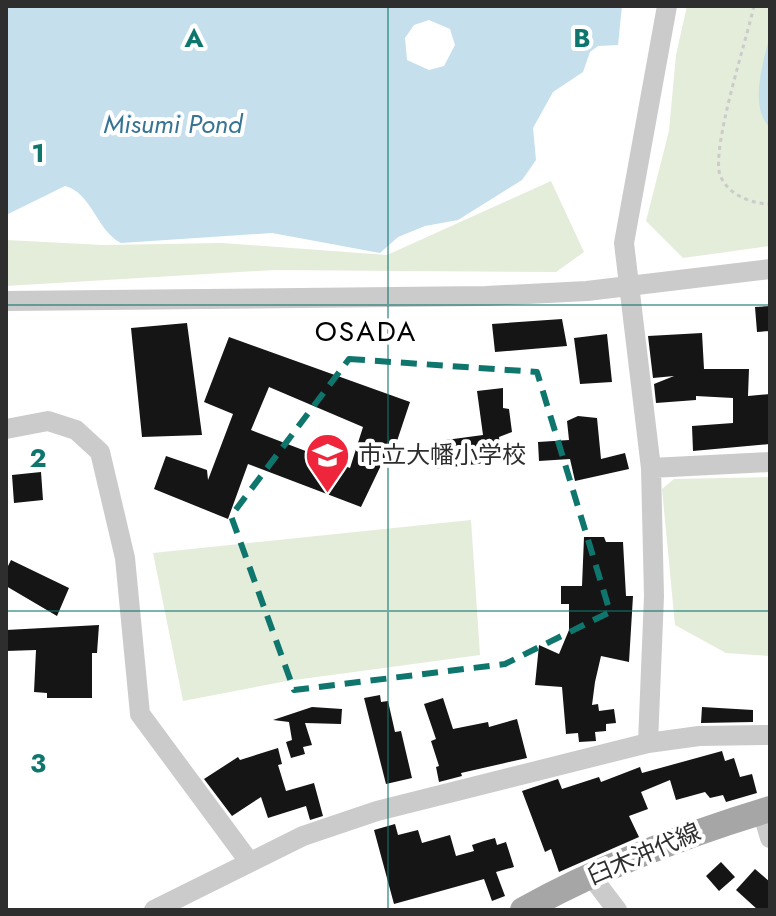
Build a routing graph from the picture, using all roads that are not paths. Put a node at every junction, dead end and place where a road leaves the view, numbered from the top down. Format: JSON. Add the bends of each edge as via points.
{"nodes":[{"id":1,"x":667,"y":6,"type":"edge"},
{"id":2,"x":770,"y":269,"type":"edge"},
{"id":3,"x":628,"y":284,"type":"junction"},
{"id":4,"x":6,"y":301,"type":"edge"},
{"id":5,"x":6,"y":429,"type":"edge"},
{"id":6,"x":770,"y":462,"type":"edge"},
{"id":7,"x":651,"y":468,"type":"junction"},
{"id":8,"x":770,"y":735,"type":"edge"},
{"id":9,"x":648,"y":743,"type":"junction"},
{"id":10,"x":766,"y":810,"type":"edge"},
{"id":11,"x":770,"y":838,"type":"edge"},
{"id":12,"x":248,"y":860,"type":"junction"},
{"id":13,"x":591,"y":876,"type":"junction"},
{"id":14,"x":154,"y":910,"type":"edge"},
{"id":15,"x":523,"y":910,"type":"edge"},
{"id":16,"x":617,"y":910,"type":"edge"}],
"edges":[{"from":1,"to":3,"type":"street","via":[[624,243]]},
{"from":2,"to":3,"type":"street"},
{"from":3,"to":4,"type":"street","via":[[486,296]]},
{"from":3,"to":7,"type":"street"},
{"from":5,"to":12,"type":"street","via":[[48,421],[76,430],[100,452],[125,558],[140,714]]},
{"from":6,"to":7,"type":"street"},
{"from":7,"to":9,"type":"street","via":[[654,596]]},
{"from":8,"to":9,"type":"street"},
{"from":9,"to":12,"type":"street","via":[[377,811]]},
{"from":10,"to":11,"type":"street"},
{"from":10,"to":13,"type":"main road","name":"臼木沖代線","via":[[697,830]]},
{"from":12,"to":14,"type":"street"},
{"from":13,"to":15,"type":"main road","name":"臼木沖代線"},
{"from":13,"to":16,"type":"street"}]}
